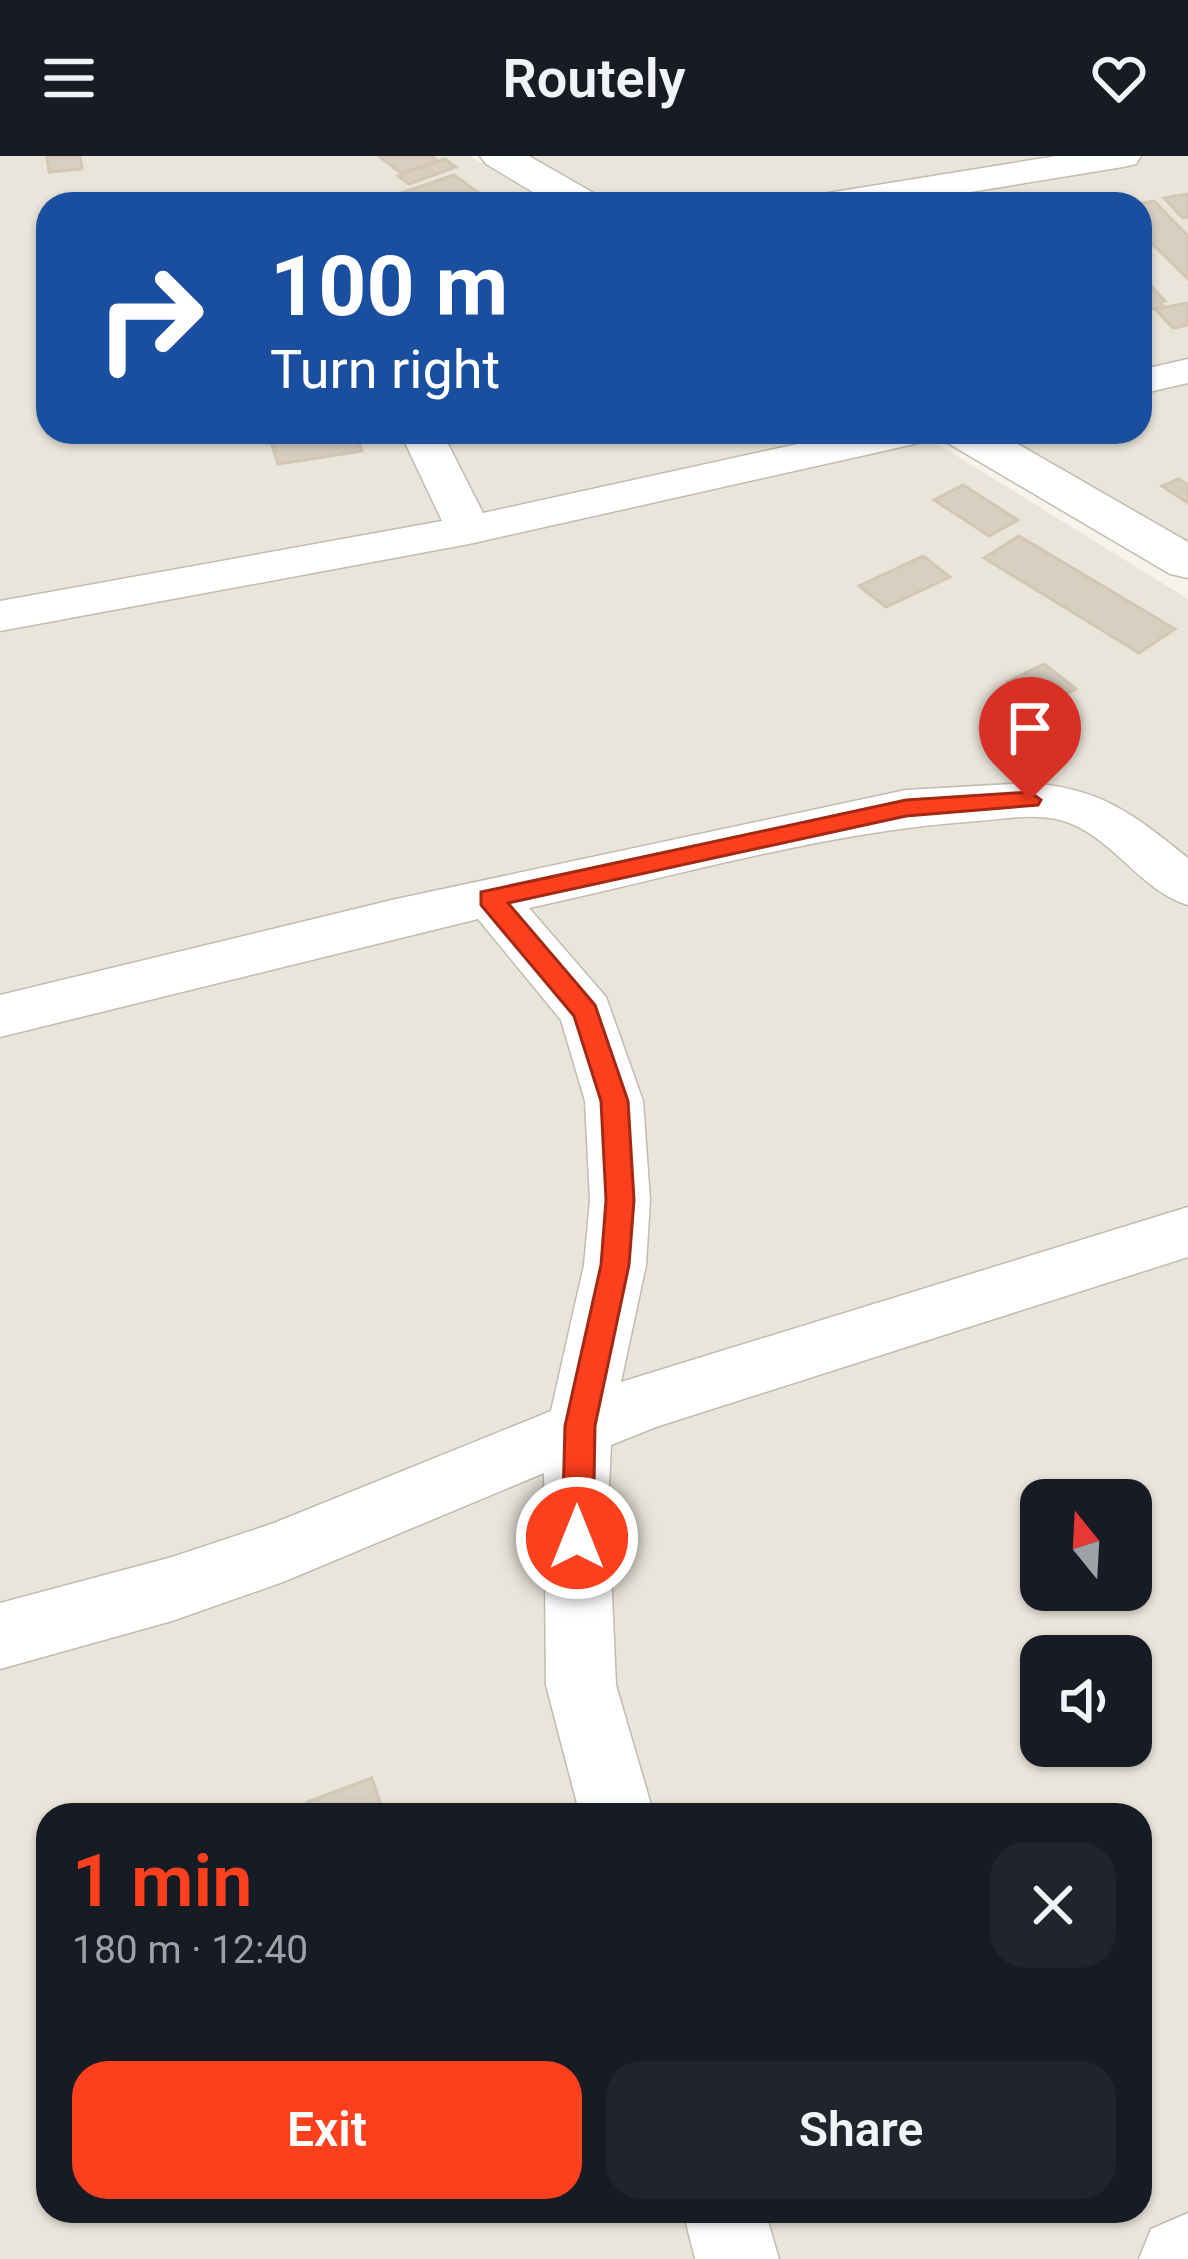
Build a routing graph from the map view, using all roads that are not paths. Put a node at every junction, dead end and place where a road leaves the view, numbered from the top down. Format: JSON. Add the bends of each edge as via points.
{"nodes":[{"id":1,"x":500,"y":156,"type":"edge"},
{"id":2,"x":1123,"y":156,"type":"edge"},
{"id":3,"x":902,"y":191,"type":"junction"},
{"id":4,"x":562,"y":192,"type":"edge"},
{"id":5,"x":896,"y":192,"type":"edge"},
{"id":6,"x":905,"y":192,"type":"edge"},
{"id":7,"x":1188,"y":371,"type":"edge"},
{"id":8,"x":1152,"y":379,"type":"edge"},
{"id":9,"x":427,"y":444,"type":"edge"},
{"id":10,"x":856,"y":444,"type":"edge"},
{"id":11,"x":983,"y":444,"type":"edge"},
{"id":12,"x":469,"y":530,"type":"junction"},
{"id":13,"x":1126,"y":530,"type":"junction"},
{"id":14,"x":1188,"y":537,"type":"edge"},
{"id":15,"x":1188,"y":563,"type":"edge"},
{"id":16,"x":0,"y":616,"type":"edge"},
{"id":17,"x":1188,"y":886,"type":"edge"},
{"id":18,"x":490,"y":898,"type":"junction"},
{"id":19,"x":0,"y":1016,"type":"edge"},
{"id":20,"x":1188,"y":1232,"type":"edge"},
{"id":21,"x":580,"y":1426,"type":"junction"},
{"id":22,"x":0,"y":1636,"type":"edge"},
{"id":23,"x":614,"y":1803,"type":"edge"},
{"id":24,"x":727,"y":2223,"type":"edge"},
{"id":25,"x":737,"y":2259,"type":"edge"}],
"edges":[{"from":1,"to":4,"type":"street"},
{"from":2,"to":3,"type":"street"},
{"from":3,"to":5,"type":"street"},
{"from":3,"to":6,"type":"lane"},
{"from":7,"to":8,"type":"street"},
{"from":9,"to":12,"type":"street"},
{"from":10,"to":12,"type":"street"},
{"from":11,"to":13,"type":"street"},
{"from":12,"to":16,"type":"street"},
{"from":13,"to":14,"type":"street"},
{"from":13,"to":15,"type":"street"},
{"from":17,"to":18,"type":"street","via":[[1110,823],[1069,803],[1030,800],[906,808]]},
{"from":18,"to":19,"type":"street"},
{"from":18,"to":21,"type":"street","via":[[586,1012],[614,1101],[615,1265]]},
{"from":20,"to":21,"type":"street"},
{"from":21,"to":22,"type":"street","via":[[283,1551]]},
{"from":21,"to":23,"type":"street","via":[[581,1685]]},
{"from":24,"to":25,"type":"street"}]}
